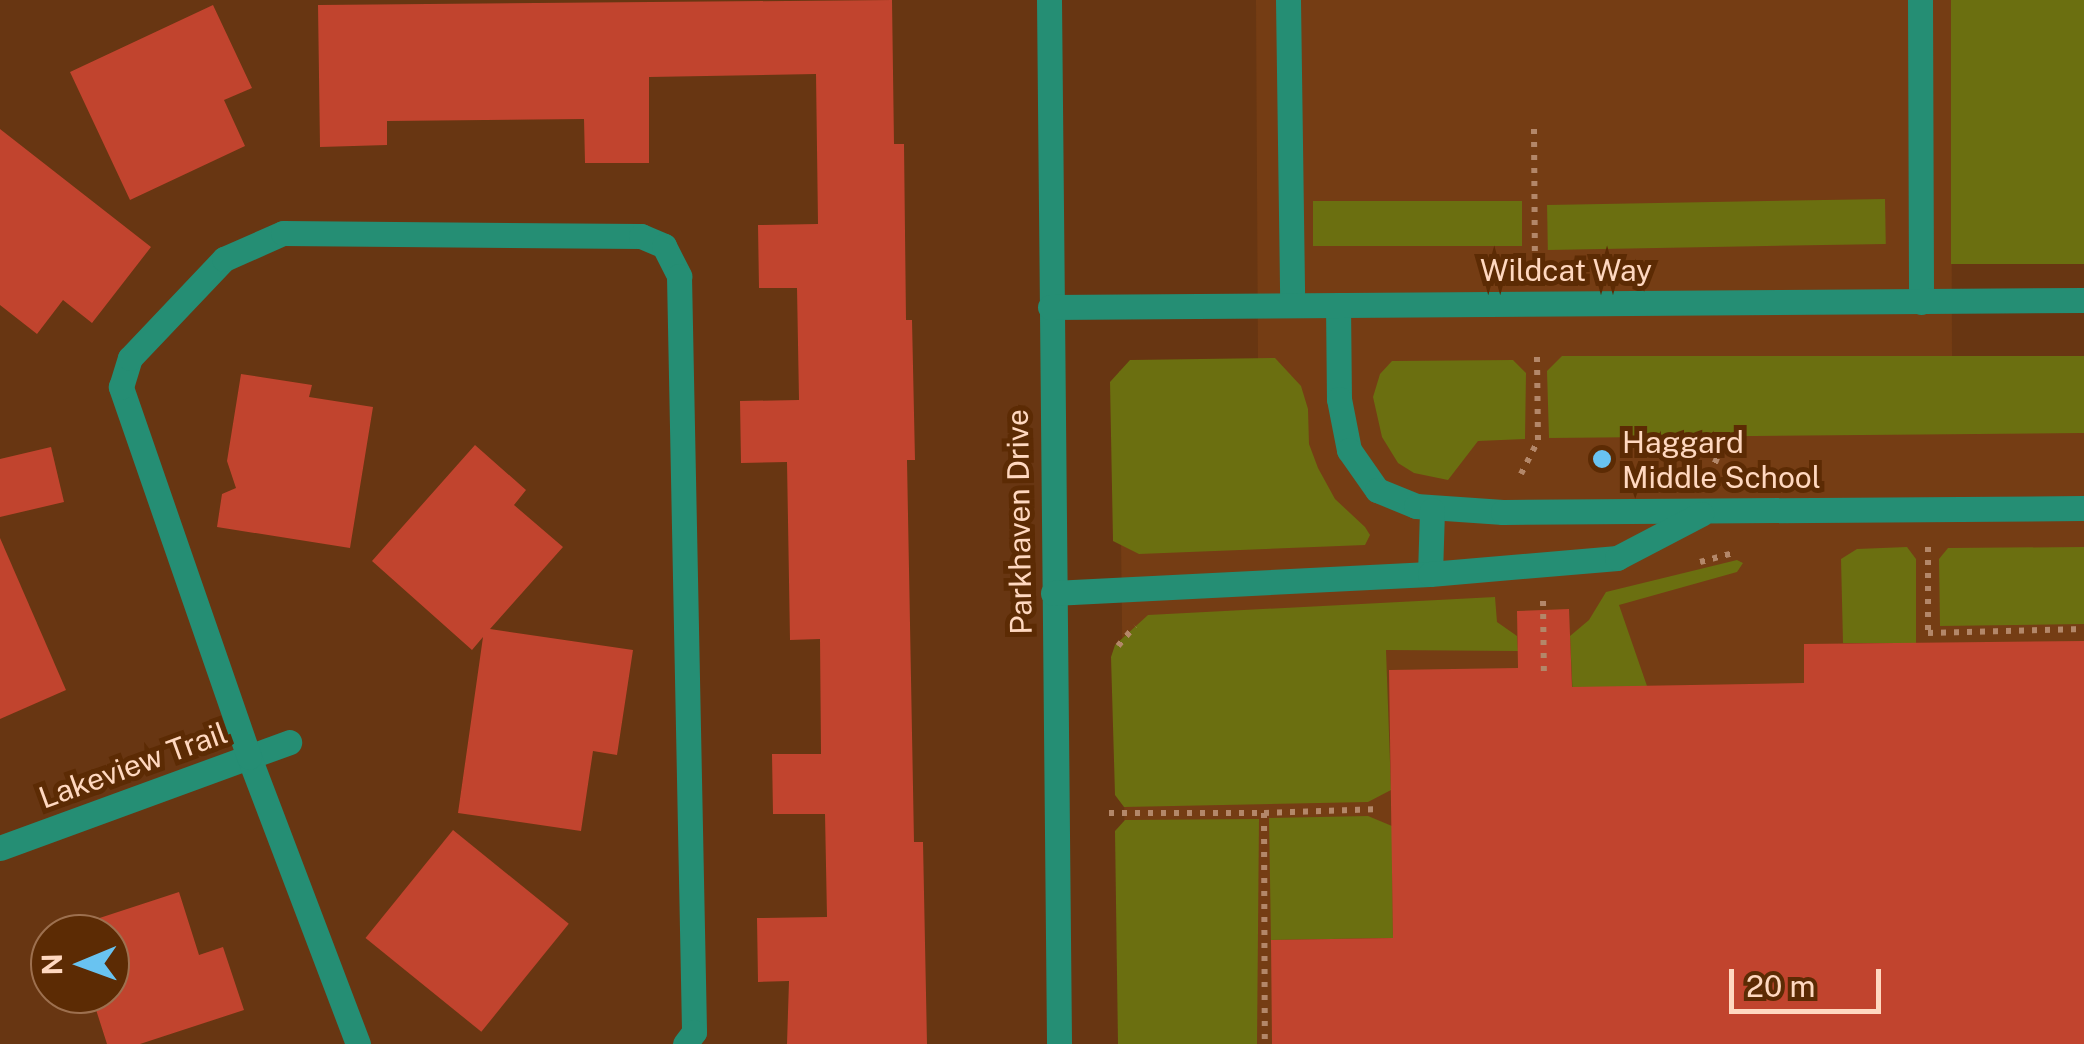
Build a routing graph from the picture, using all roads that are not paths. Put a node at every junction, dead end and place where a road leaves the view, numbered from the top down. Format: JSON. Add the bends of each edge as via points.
{"nodes":[{"id":1,"x":1050,"y":0,"type":"edge"},
{"id":2,"x":1288,"y":0,"type":"edge"},
{"id":3,"x":1920,"y":0,"type":"edge"},
{"id":4,"x":2084,"y":300,"type":"edge"},
{"id":5,"x":1921,"y":302,"type":"junction"},
{"id":6,"x":1292,"y":305,"type":"junction"},
{"id":7,"x":1338,"y":305,"type":"junction"},
{"id":8,"x":1050,"y":308,"type":"junction"},
{"id":9,"x":2084,"y":508,"type":"edge"},
{"id":10,"x":1432,"y":510,"type":"junction"},
{"id":11,"x":1706,"y":512,"type":"junction"},
{"id":12,"x":1430,"y":574,"type":"junction"},
{"id":13,"x":1053,"y":593,"type":"junction"},
{"id":14,"x":289,"y":742,"type":"dead end"},
{"id":15,"x":250,"y":757,"type":"junction"},
{"id":16,"x":0,"y":848,"type":"edge"},
{"id":17,"x":358,"y":1044,"type":"edge"},
{"id":18,"x":685,"y":1044,"type":"edge"},
{"id":19,"x":1059,"y":1044,"type":"edge"}],
"edges":[{"from":1,"to":8,"type":"street","name":"Parkhaven Drive"},
{"from":2,"to":6,"type":"street"},
{"from":3,"to":5,"type":"street"},
{"from":4,"to":5,"type":"street","name":"Wildcat Way"},
{"from":5,"to":7,"type":"street","name":"Wildcat Way"},
{"from":6,"to":7,"type":"street","name":"Wildcat Way"},
{"from":6,"to":8,"type":"street","name":"Wildcat Way"},
{"from":7,"to":10,"type":"street","via":[[1339,400],[1349,450],[1378,490]]},
{"from":8,"to":13,"type":"street","name":"Parkhaven Drive"},
{"from":9,"to":11,"type":"street"},
{"from":10,"to":11,"type":"street"},
{"from":10,"to":12,"type":"street"},
{"from":11,"to":12,"type":"street","via":[[1617,558]]},
{"from":12,"to":13,"type":"street"},
{"from":13,"to":19,"type":"street","name":"Parkhaven Drive"},
{"from":14,"to":15,"type":"street","name":"Lakeview Trail"},
{"from":15,"to":16,"type":"street","name":"Lakeview Trail"},
{"from":15,"to":17,"type":"street"},
{"from":15,"to":18,"type":"street","via":[[121,387],[130,358],[224,259],[283,233],[641,236],[664,246],[678,276],[681,315],[694,1032]]}]}
